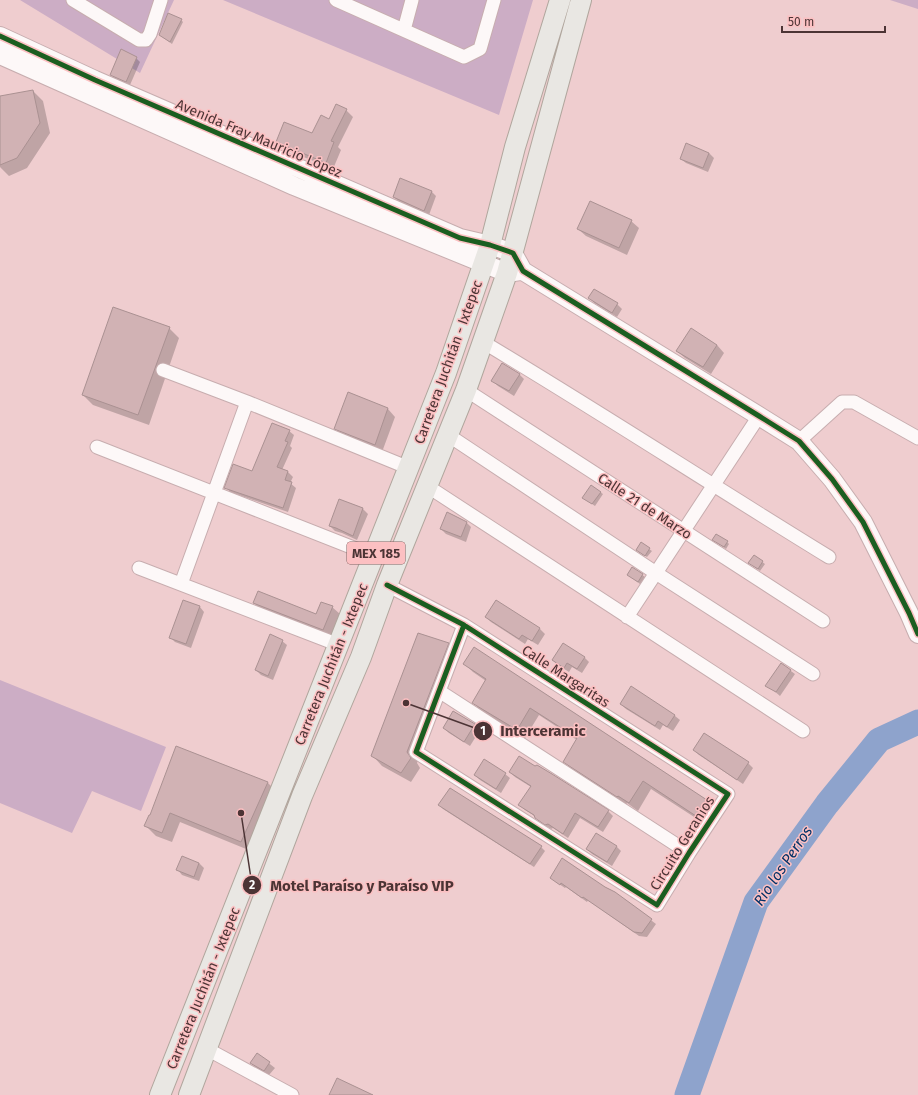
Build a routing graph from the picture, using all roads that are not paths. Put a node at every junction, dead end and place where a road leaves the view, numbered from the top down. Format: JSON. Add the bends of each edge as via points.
{"nodes":[{"id":1,"x":73,"y":0,"type":"edge"},
{"id":2,"x":161,"y":0,"type":"edge"},
{"id":3,"x":336,"y":0,"type":"edge"},
{"id":4,"x":412,"y":0,"type":"edge"},
{"id":5,"x":494,"y":0,"type":"edge"},
{"id":6,"x":560,"y":0,"type":"edge"},
{"id":7,"x":581,"y":0,"type":"edge"},
{"id":8,"x":404,"y":30,"type":"junction"},
{"id":9,"x":0,"y":36,"type":"edge"},
{"id":10,"x":0,"y":55,"type":"edge"},
{"id":11,"x":490,"y":245,"type":"junction"},
{"id":12,"x":513,"y":253,"type":"junction"},
{"id":13,"x":484,"y":264,"type":"junction"},
{"id":14,"x":515,"y":272,"type":"junction"},
{"id":15,"x":483,"y":342,"type":"junction"},
{"id":16,"x":163,"y":370,"type":"dead end"},
{"id":17,"x":466,"y":390,"type":"junction"},
{"id":18,"x":247,"y":402,"type":"junction"},
{"id":19,"x":760,"y":416,"type":"junction"},
{"id":20,"x":448,"y":435,"type":"junction"},
{"id":21,"x":918,"y":438,"type":"edge"},
{"id":22,"x":799,"y":441,"type":"junction"},
{"id":23,"x":97,"y":447,"type":"dead end"},
{"id":24,"x":409,"y":468,"type":"junction"},
{"id":25,"x":427,"y":486,"type":"junction"},
{"id":26,"x":713,"y":486,"type":"junction"},
{"id":27,"x":214,"y":493,"type":"junction"},
{"id":28,"x":684,"y":531,"type":"junction"},
{"id":29,"x":374,"y":556,"type":"junction"},
{"id":30,"x":829,"y":557,"type":"dead end"},
{"id":31,"x":139,"y":568,"type":"dead end"},
{"id":32,"x":656,"y":573,"type":"junction"},
{"id":33,"x":181,"y":584,"type":"junction"},
{"id":34,"x":387,"y":585,"type":"junction"},
{"id":35,"x":627,"y":617,"type":"junction"},
{"id":36,"x":823,"y":621,"type":"dead end"},
{"id":37,"x":464,"y":625,"type":"junction"},
{"id":38,"x":918,"y":634,"type":"edge"},
{"id":39,"x":339,"y":645,"type":"junction"},
{"id":40,"x":813,"y":674,"type":"dead end"},
{"id":41,"x":439,"y":691,"type":"junction"},
{"id":42,"x":803,"y":731,"type":"dead end"},
{"id":43,"x":728,"y":794,"type":"joint"},
{"id":44,"x":689,"y":853,"type":"junction"},
{"id":45,"x":238,"y":899,"type":"junction"},
{"id":46,"x":260,"y":908,"type":"junction"},
{"id":47,"x":207,"y":1049,"type":"junction"},
{"id":48,"x":160,"y":1095,"type":"edge"},
{"id":49,"x":189,"y":1095,"type":"edge"},
{"id":50,"x":292,"y":1095,"type":"edge"}],
"edges":[{"from":1,"to":2,"type":"street","via":[[139,40],[146,40],[150,34]]},
{"from":3,"to":8,"type":"street"},
{"from":4,"to":8,"type":"street"},
{"from":5,"to":8,"type":"street","via":[[480,49],[464,57]]},
{"from":6,"to":11,"type":"main road","name":"Carretera Juchitán - Ixtepec","number":"MEX 185","via":[[515,147]]},
{"from":7,"to":12,"type":"main road","name":"Carretera Juchitán - Ixtepec","number":"MEX 185"},
{"from":9,"to":11,"type":"street","name":"Avenida Fray Mauricio López","via":[[95,80],[460,238]]},
{"from":10,"to":13,"type":"street","name":"Avenida Fray Mauricio López","via":[[294,186]]},
{"from":11,"to":12,"type":"street","name":"Avenida Fray Mauricio López"},
{"from":11,"to":13,"type":"main road","name":"Carretera Juchitán - Ixtepec","number":"MEX 185"},
{"from":12,"to":14,"type":"main road","name":"Carretera Juchitán - Ixtepec","number":"MEX 185"},
{"from":13,"to":14,"type":"street","name":"Avenida Fray Mauricio López"},
{"from":13,"to":24,"type":"main road","name":"Carretera Juchitán - Ixtepec","number":"MEX 185"},
{"from":14,"to":15,"type":"main road","name":"Carretera Juchitán - Ixtepec","number":"MEX 185"},
{"from":14,"to":19,"type":"street","name":"Avenida Fray Mauricio López"},
{"from":15,"to":17,"type":"main road","name":"Carretera Juchitán - Ixtepec","number":"MEX 185"},
{"from":15,"to":26,"type":"street"},
{"from":16,"to":18,"type":"street"},
{"from":17,"to":20,"type":"main road","name":"Carretera Juchitán - Ixtepec","number":"MEX 185"},
{"from":17,"to":28,"type":"street","name":"Calle 21 de Marzo"},
{"from":18,"to":24,"type":"street"},
{"from":18,"to":27,"type":"street"},
{"from":19,"to":22,"type":"street","name":"Avenida Fray Mauricio López"},
{"from":19,"to":26,"type":"street"},
{"from":20,"to":25,"type":"main road","name":"Carretera Juchitán - Ixtepec","number":"MEX 185"},
{"from":20,"to":32,"type":"street"},
{"from":21,"to":22,"type":"street","via":[[854,402],[842,402]]},
{"from":22,"to":38,"type":"street","name":"Avenida Fray Mauricio López","via":[[832,479],[863,522],[910,613]]},
{"from":23,"to":27,"type":"street"},
{"from":24,"to":29,"type":"main road","name":"Carretera Juchitán - Ixtepec","number":"MEX 185"},
{"from":25,"to":34,"type":"main road","name":"Carretera Juchitán - Ixtepec","number":"MEX 185"},
{"from":25,"to":35,"type":"street"},
{"from":26,"to":28,"type":"street"},
{"from":26,"to":30,"type":"street"},
{"from":27,"to":29,"type":"street"},
{"from":27,"to":33,"type":"street"},
{"from":28,"to":32,"type":"street"},
{"from":28,"to":36,"type":"street","name":"Calle 21 de Marzo"},
{"from":29,"to":39,"type":"main road","name":"Carretera Juchitán - Ixtepec","number":"MEX 185"},
{"from":31,"to":33,"type":"street"},
{"from":32,"to":35,"type":"street"},
{"from":32,"to":40,"type":"street"},
{"from":33,"to":39,"type":"street"},
{"from":34,"to":37,"type":"street","name":"Calle Margaritas"},
{"from":34,"to":46,"type":"main road","name":"Carretera Juchitán - Ixtepec","number":"MEX 185"},
{"from":35,"to":42,"type":"street"},
{"from":37,"to":41,"type":"street"},
{"from":37,"to":43,"type":"street","name":"Calle Margaritas"},
{"from":39,"to":45,"type":"main road","name":"Carretera Juchitán - Ixtepec","number":"MEX 185"},
{"from":41,"to":44,"type":"street"},
{"from":41,"to":44,"type":"street","name":"Circuito Geranios","via":[[416,752],[657,905]]},
{"from":43,"to":44,"type":"street","name":"Circuito Geranios"},
{"from":45,"to":46,"type":"main road"},
{"from":45,"to":48,"type":"main road","name":"Carretera Juchitán - Ixtepec","number":"MEX 185"},
{"from":46,"to":47,"type":"main road","name":"Carretera Juchitán - Ixtepec","number":"MEX 185"},
{"from":47,"to":49,"type":"main road","name":"Carretera Juchitán - Ixtepec","number":"MEX 185"},
{"from":47,"to":50,"type":"street"}]}
